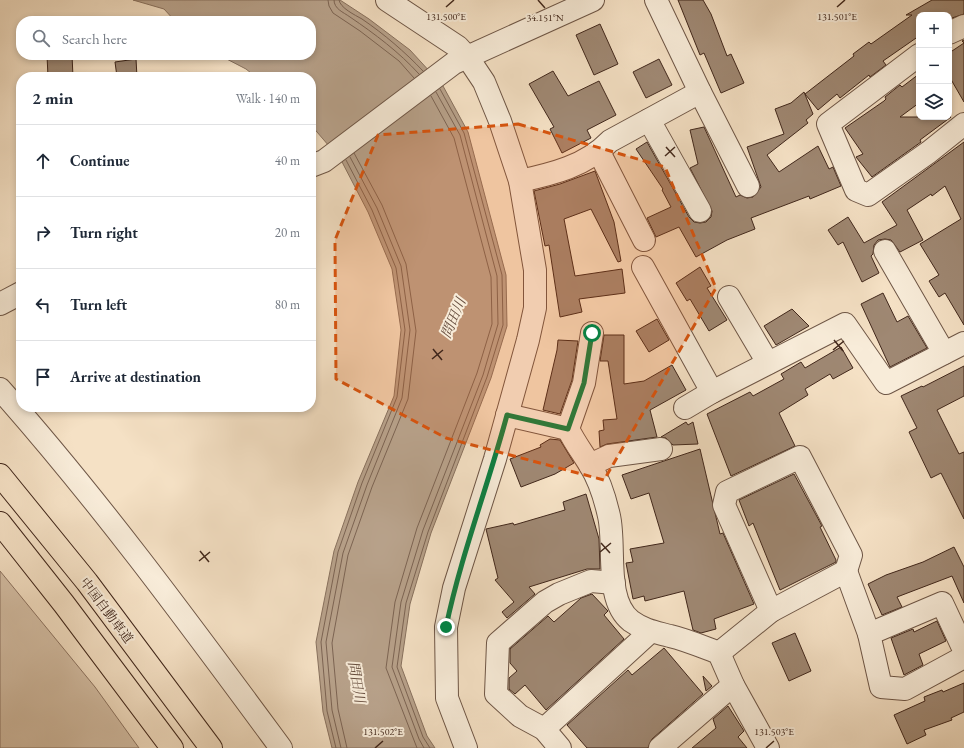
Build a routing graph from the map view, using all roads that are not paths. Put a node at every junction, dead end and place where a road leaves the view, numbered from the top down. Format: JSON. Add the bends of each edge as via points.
{"nodes":[{"id":1,"x":387,"y":0,"type":"edge"},
{"id":2,"x":593,"y":0,"type":"edge"},
{"id":3,"x":656,"y":0,"type":"edge"},
{"id":4,"x":964,"y":26,"type":"edge"},
{"id":5,"x":952,"y":32,"type":"edge"},
{"id":6,"x":916,"y":57,"type":"edge"},
{"id":7,"x":461,"y":60,"type":"junction"},
{"id":8,"x":700,"y":92,"type":"junction"},
{"id":9,"x":649,"y":120,"type":"junction"},
{"id":10,"x":964,"y":124,"type":"edge"},
{"id":11,"x":599,"y":152,"type":"junction"},
{"id":12,"x":318,"y":164,"type":"edge"},
{"id":13,"x":520,"y":181,"type":"junction"},
{"id":14,"x":748,"y":186,"type":"dead end"},
{"id":15,"x":700,"y":211,"type":"dead end"},
{"id":16,"x":644,"y":240,"type":"dead end"},
{"id":17,"x":885,"y":250,"type":"dead end"},
{"id":18,"x":643,"y":266,"type":"dead end"},
{"id":19,"x":16,"y":296,"type":"edge"},
{"id":20,"x":729,"y":297,"type":"dead end"},
{"id":21,"x":0,"y":304,"type":"edge"},
{"id":22,"x":592,"y":333,"type":"dead end"},
{"id":23,"x":964,"y":343,"type":"edge"},
{"id":24,"x":944,"y":353,"type":"junction"},
{"id":25,"x":768,"y":363,"type":"junction"},
{"id":26,"x":0,"y":389,"type":"edge"},
{"id":27,"x":712,"y":392,"type":"junction"},
{"id":28,"x":16,"y":407,"type":"edge"},
{"id":29,"x":685,"y":408,"type":"dead end"},
{"id":30,"x":20,"y":412,"type":"edge"},
{"id":31,"x":507,"y":415,"type":"junction"},
{"id":32,"x":568,"y":429,"type":"junction"},
{"id":33,"x":662,"y":449,"type":"dead end"},
{"id":34,"x":590,"y":465,"type":"junction"},
{"id":35,"x":0,"y":475,"type":"edge"},
{"id":36,"x":0,"y":523,"type":"edge"},
{"id":37,"x":846,"y":571,"type":"junction"},
{"id":38,"x":614,"y":583,"type":"junction"},
{"id":39,"x":771,"y":611,"type":"junction"},
{"id":40,"x":650,"y":632,"type":"junction"},
{"id":41,"x":869,"y":634,"type":"junction"},
{"id":42,"x":964,"y":650,"type":"edge"},
{"id":43,"x":720,"y":652,"type":"junction"},
{"id":44,"x":964,"y":657,"type":"edge"},
{"id":45,"x":733,"y":685,"type":"junction"},
{"id":46,"x":544,"y":729,"type":"junction"},
{"id":47,"x":172,"y":748,"type":"edge"},
{"id":48,"x":211,"y":748,"type":"edge"},
{"id":49,"x":281,"y":748,"type":"edge"},
{"id":50,"x":466,"y":748,"type":"edge"},
{"id":51,"x":560,"y":748,"type":"edge"},
{"id":52,"x":660,"y":748,"type":"edge"},
{"id":53,"x":768,"y":748,"type":"edge"}],
"edges":[{"from":1,"to":7,"type":"street","via":[[458,47]]},
{"from":2,"to":7,"type":"street"},
{"from":3,"to":8,"type":"street"},
{"from":4,"to":5,"type":"street"},
{"from":6,"to":10,"type":"street","via":[[828,124],[856,190],[868,195]]},
{"from":7,"to":12,"type":"street"},
{"from":7,"to":13,"type":"street","via":[[484,82]]},
{"from":8,"to":9,"type":"street"},
{"from":8,"to":14,"type":"street"},
{"from":9,"to":11,"type":"street","via":[[610,141]]},
{"from":9,"to":15,"type":"street"},
{"from":11,"to":13,"type":"street","via":[[558,172]]},
{"from":11,"to":16,"type":"street"},
{"from":13,"to":31,"type":"street","via":[[535,270],[535,308]]},
{"from":17,"to":24,"type":"street"},
{"from":18,"to":27,"type":"street"},
{"from":19,"to":21,"type":"street"},
{"from":20,"to":25,"type":"street"},
{"from":22,"to":32,"type":"street","via":[[584,383]]},
{"from":23,"to":24,"type":"street"},
{"from":24,"to":25,"type":"street","via":[[886,383],[845,324]]},
{"from":25,"to":27,"type":"street"},
{"from":26,"to":28,"type":"street"},
{"from":27,"to":29,"type":"street"},
{"from":30,"to":49,"type":"street","via":[[142,563]]},
{"from":31,"to":32,"type":"street"},
{"from":31,"to":50,"type":"street","via":[[454,588],[446,627],[447,698]]},
{"from":32,"to":34,"type":"street"},
{"from":33,"to":34,"type":"street","via":[[609,456]]},
{"from":34,"to":38,"type":"street","via":[[602,488],[610,518]]},
{"from":35,"to":48,"type":"highway","name":"中国自動車道","via":[[87,582]]},
{"from":36,"to":47,"type":"highway"},
{"from":37,"to":39,"type":"street"},
{"from":37,"to":39,"type":"street","via":[[851,555],[800,457],[727,492],[724,505]]},
{"from":37,"to":41,"type":"street"},
{"from":38,"to":40,"type":"street","via":[[620,610],[630,620]]},
{"from":38,"to":46,"type":"street","via":[[591,581],[559,594],[545,602],[498,643],[496,694],[520,716]]},
{"from":39,"to":43,"type":"street"},
{"from":40,"to":43,"type":"street"},
{"from":40,"to":46,"type":"street"},
{"from":41,"to":42,"type":"street","via":[[942,603]]},
{"from":41,"to":44,"type":"street","via":[[880,687],[905,689]]},
{"from":43,"to":45,"type":"street"},
{"from":45,"to":52,"type":"street"},
{"from":45,"to":53,"type":"street"},
{"from":46,"to":51,"type":"street"}]}
